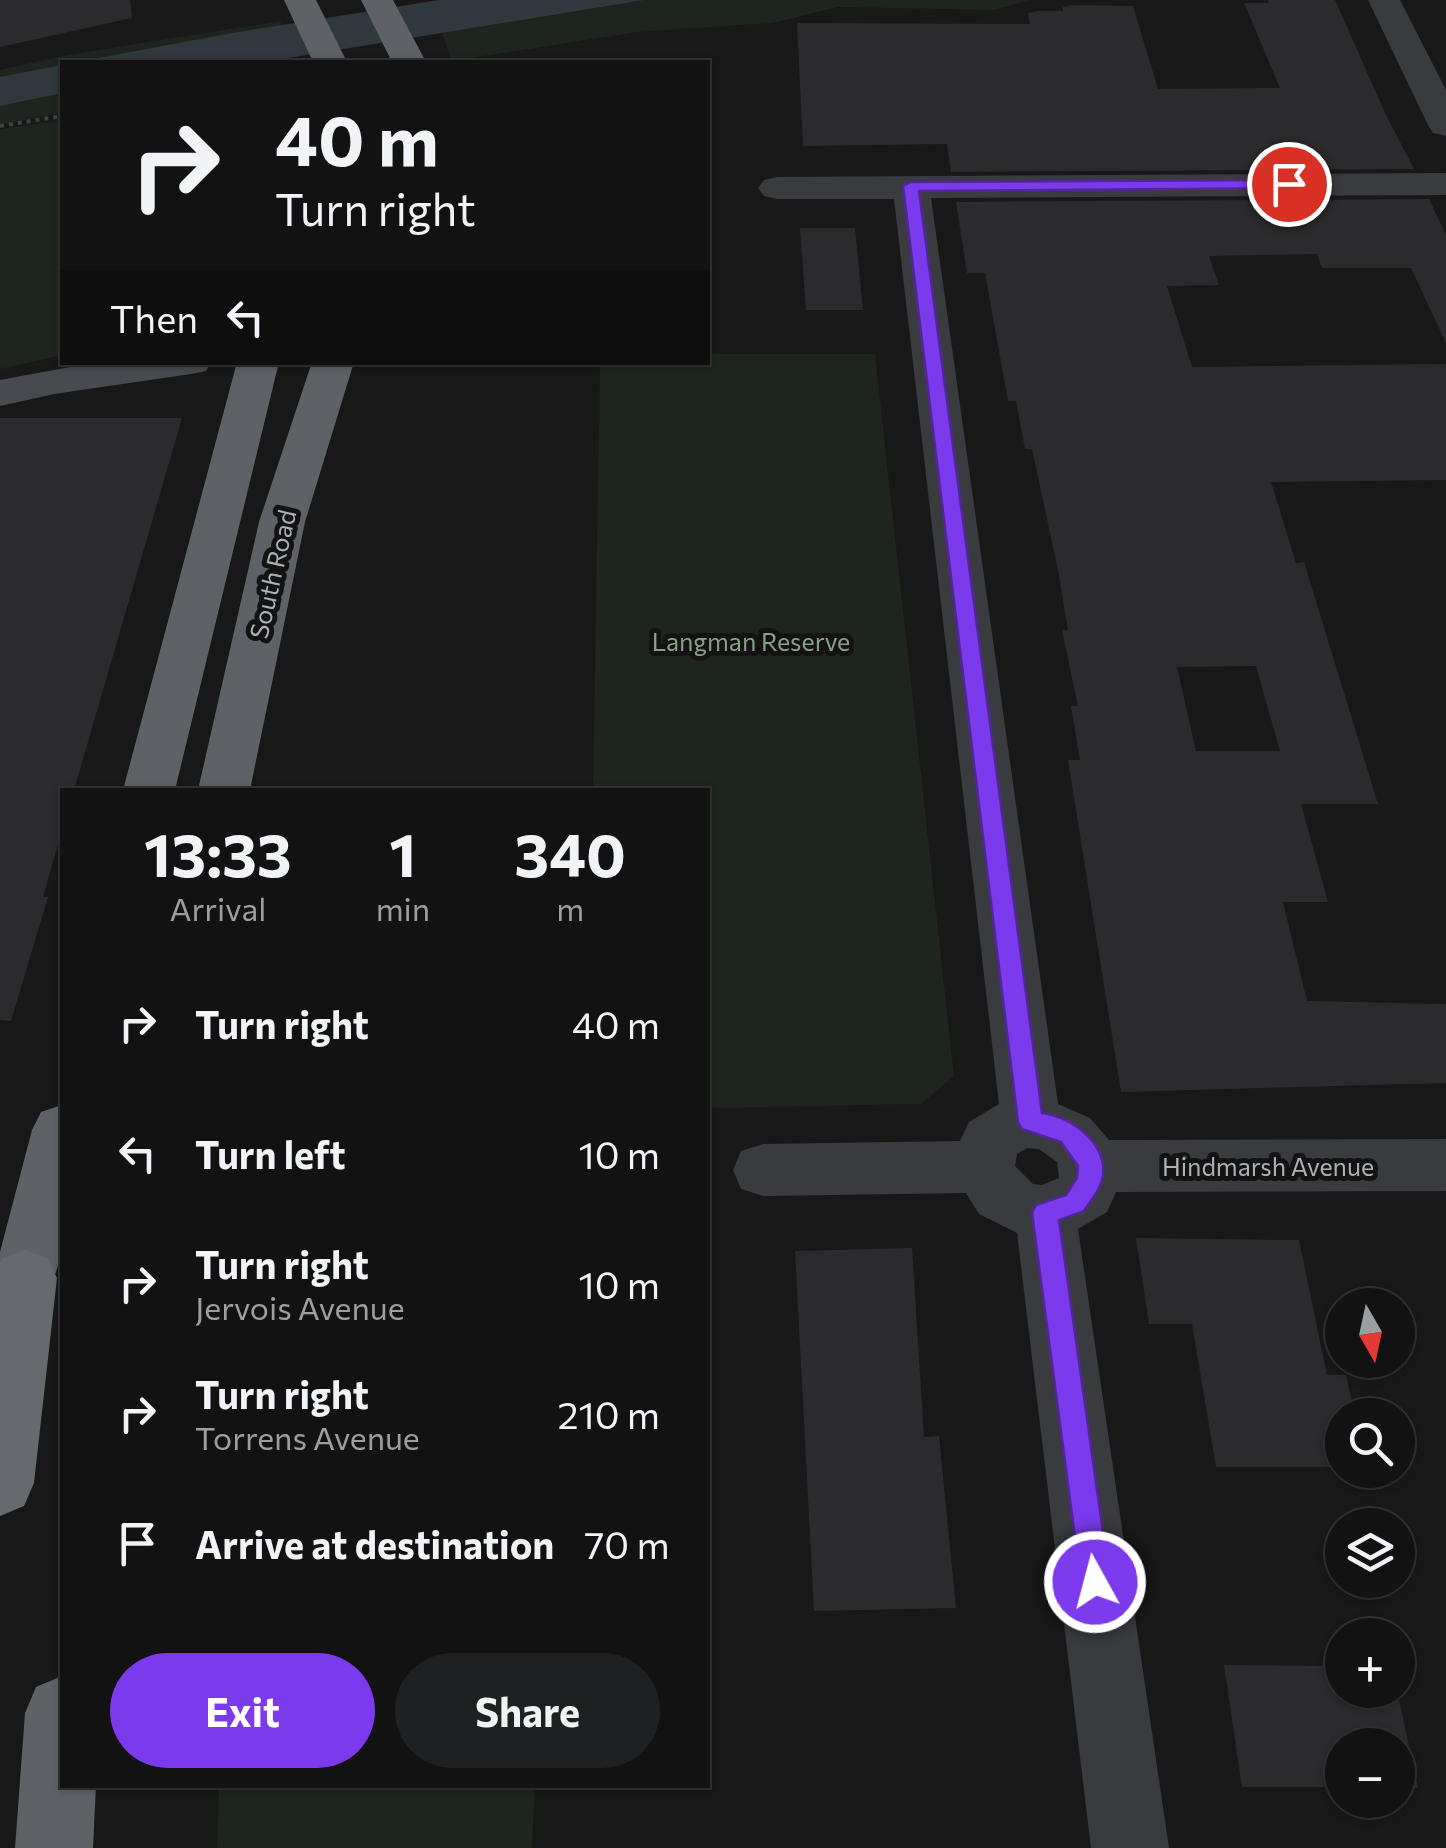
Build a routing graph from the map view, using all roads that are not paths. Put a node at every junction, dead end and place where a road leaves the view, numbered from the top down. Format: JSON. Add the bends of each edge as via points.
{"nodes":[{"id":1,"x":377,"y":0,"type":"edge"},
{"id":2,"x":1384,"y":0,"type":"edge"},
{"id":3,"x":303,"y":4,"type":"edge"},
{"id":4,"x":329,"y":60,"type":"edge"},
{"id":5,"x":408,"y":60,"type":"edge"},
{"id":6,"x":1446,"y":126,"type":"edge"},
{"id":7,"x":1446,"y":184,"type":"edge"},
{"id":8,"x":911,"y":186,"type":"junction"},
{"id":9,"x":777,"y":188,"type":"dead end"},
{"id":10,"x":170,"y":365,"type":"edge"},
{"id":11,"x":257,"y":365,"type":"edge"},
{"id":12,"x":332,"y":365,"type":"edge"},
{"id":13,"x":0,"y":393,"type":"edge"},
{"id":14,"x":150,"y":788,"type":"edge"},
{"id":15,"x":224,"y":788,"type":"edge"},
{"id":16,"x":1030,"y":1122,"type":"junction"},
{"id":17,"x":60,"y":1138,"type":"edge"},
{"id":18,"x":1446,"y":1165,"type":"edge"},
{"id":19,"x":984,"y":1168,"type":"junction"},
{"id":20,"x":763,"y":1170,"type":"dead end"},
{"id":21,"x":1068,"y":1190,"type":"junction"},
{"id":22,"x":25,"y":1278,"type":"joint"},
{"id":23,"x":0,"y":1484,"type":"edge"},
{"id":24,"x":60,"y":1747,"type":"edge"},
{"id":25,"x":54,"y":1848,"type":"edge"},
{"id":26,"x":1130,"y":1848,"type":"edge"}],
"edges":[{"from":1,"to":5,"type":"highway"},
{"from":2,"to":6,"type":"street"},
{"from":3,"to":4,"type":"highway"},
{"from":7,"to":8,"type":"street"},
{"from":8,"to":9,"type":"street"},
{"from":8,"to":16,"type":"street"},
{"from":10,"to":13,"type":"main road"},
{"from":11,"to":14,"type":"highway"},
{"from":12,"to":15,"type":"highway","name":"South Road","via":[[282,522]]},
{"from":16,"to":19,"type":"street","via":[[990,1140]]},
{"from":16,"to":21,"type":"street","via":[[1051,1124],[1084,1149]]},
{"from":17,"to":22,"type":"highway"},
{"from":18,"to":21,"type":"street","name":"Hindmarsh Avenue"},
{"from":19,"to":20,"type":"street"},
{"from":19,"to":21,"type":"street","via":[[998,1195],[1012,1205]]},
{"from":21,"to":26,"type":"street"},
{"from":22,"to":23,"type":"highway"},
{"from":24,"to":25,"type":"highway"}]}
